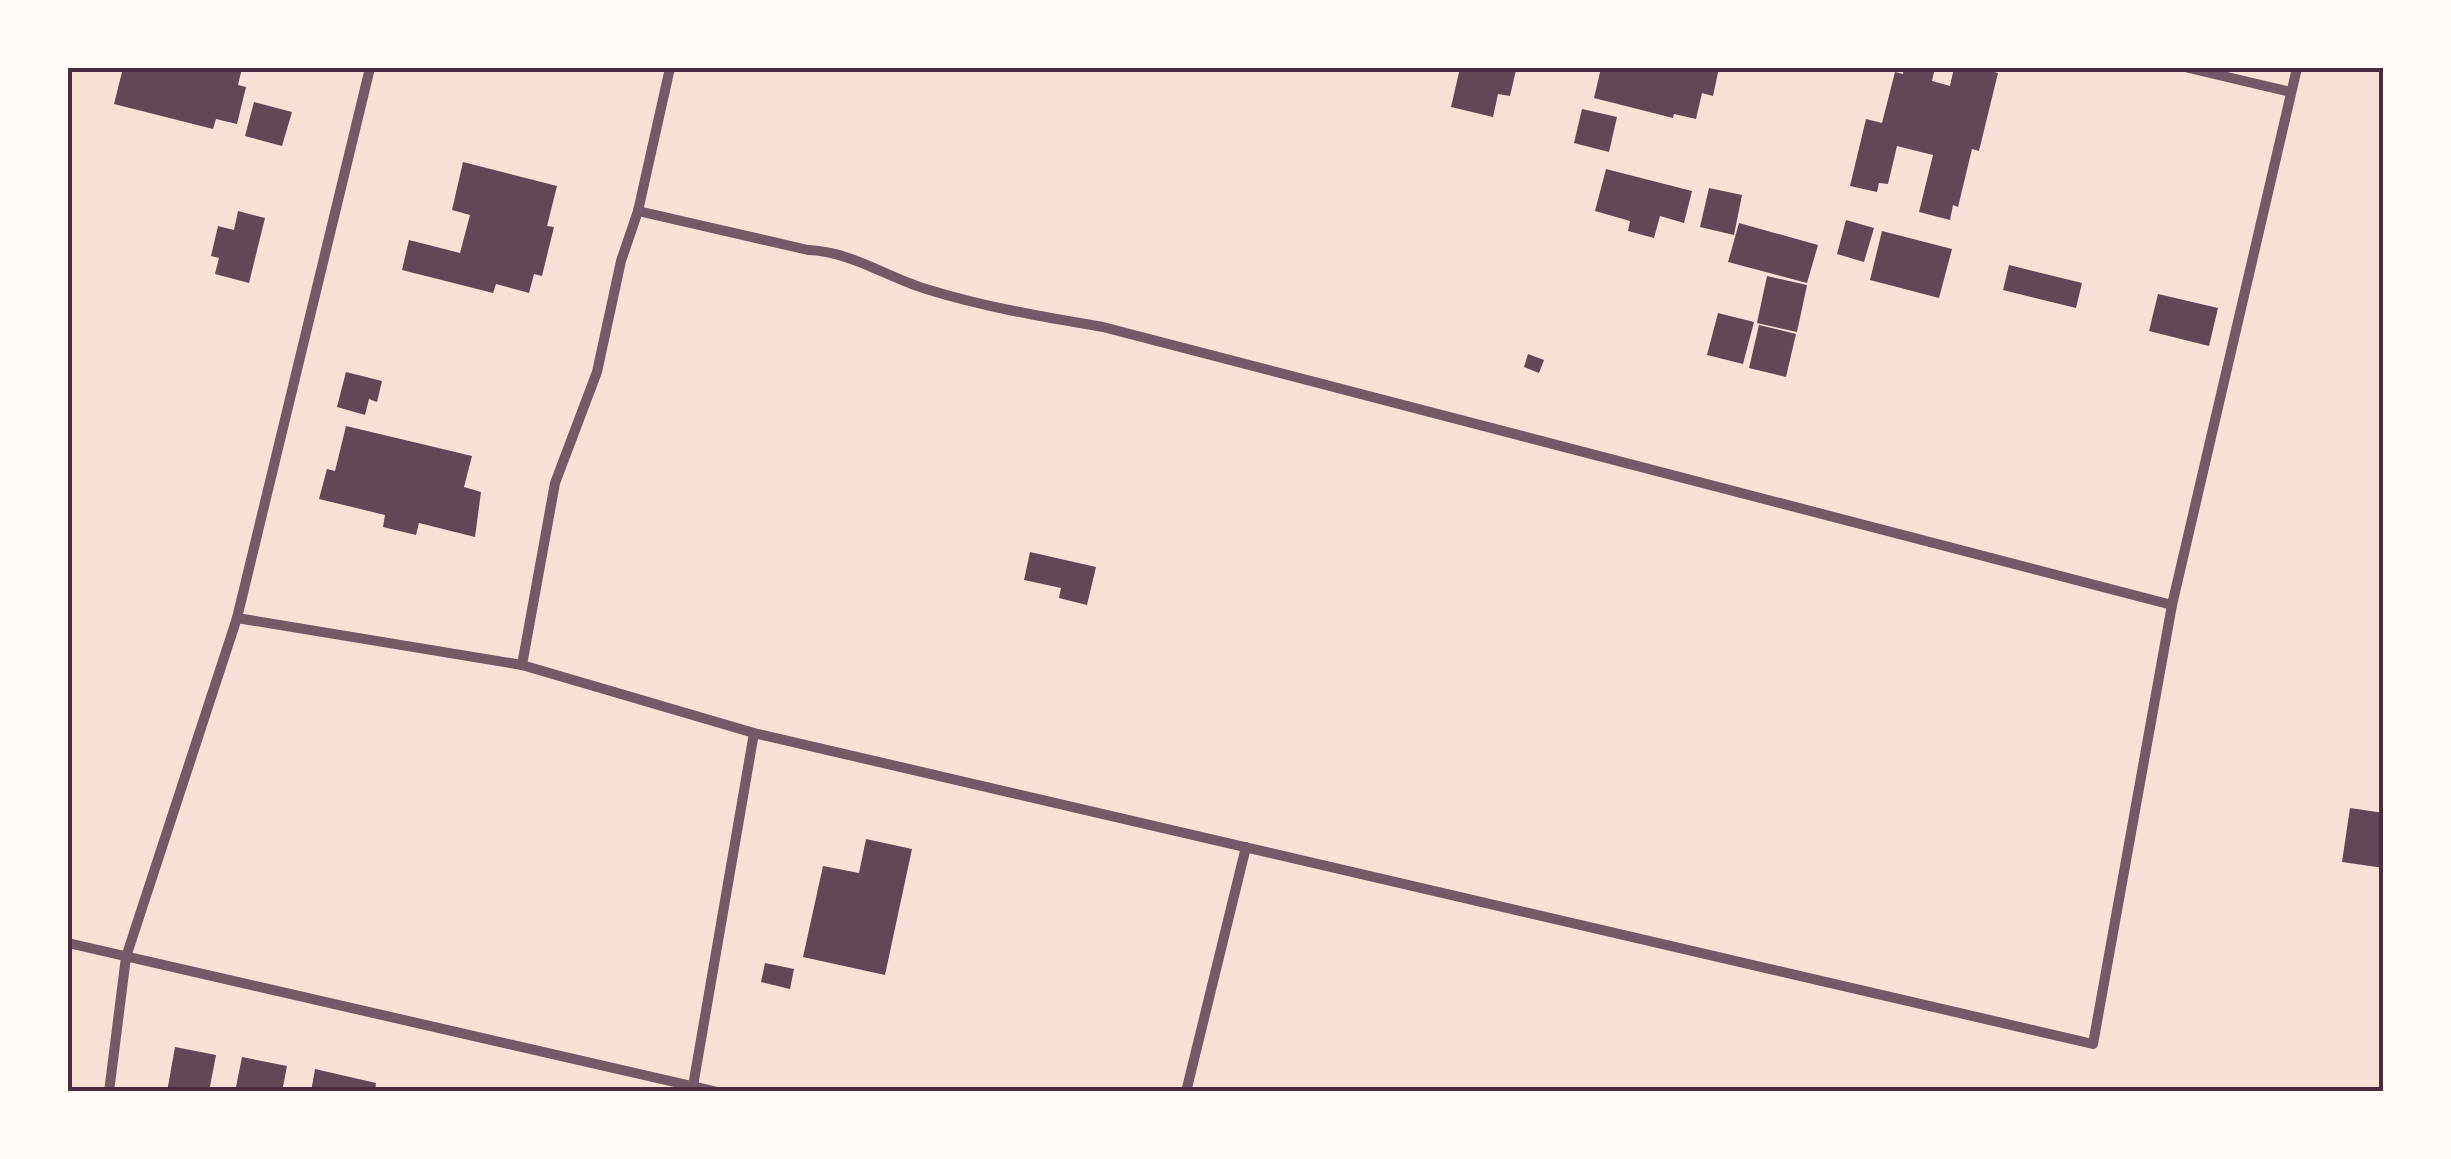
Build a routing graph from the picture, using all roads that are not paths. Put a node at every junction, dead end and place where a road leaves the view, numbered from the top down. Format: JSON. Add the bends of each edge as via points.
{"nodes":[{"id":1,"x":370,"y":68,"type":"edge"},
{"id":2,"x":670,"y":68,"type":"edge"},
{"id":3,"x":2189,"y":68,"type":"edge"},
{"id":4,"x":2297,"y":68,"type":"edge"},
{"id":5,"x":2292,"y":92,"type":"junction"},
{"id":6,"x":638,"y":211,"type":"junction"},
{"id":7,"x":2172,"y":605,"type":"junction"},
{"id":8,"x":237,"y":618,"type":"junction"},
{"id":9,"x":522,"y":665,"type":"junction"},
{"id":10,"x":754,"y":734,"type":"junction"},
{"id":11,"x":1246,"y":847,"type":"junction"},
{"id":12,"x":68,"y":943,"type":"edge"},
{"id":13,"x":126,"y":957,"type":"junction"},
{"id":14,"x":693,"y":1086,"type":"junction"},
{"id":15,"x":109,"y":1092,"type":"edge"},
{"id":16,"x":718,"y":1092,"type":"edge"},
{"id":17,"x":1186,"y":1092,"type":"edge"}],
"edges":[{"from":1,"to":8,"type":"street"},
{"from":2,"to":6,"type":"street"},
{"from":3,"to":5,"type":"street"},
{"from":4,"to":5,"type":"street"},
{"from":5,"to":7,"type":"street"},
{"from":6,"to":7,"type":"street","via":[[828,252],[978,305],[1102,327]]},
{"from":6,"to":9,"type":"street","via":[[598,372],[555,484]]},
{"from":7,"to":11,"type":"street","via":[[2093,1044]]},
{"from":8,"to":9,"type":"street"},
{"from":8,"to":13,"type":"street"},
{"from":9,"to":10,"type":"street"},
{"from":10,"to":11,"type":"street"},
{"from":10,"to":14,"type":"street"},
{"from":11,"to":17,"type":"street"},
{"from":12,"to":13,"type":"street"},
{"from":13,"to":14,"type":"street"},
{"from":13,"to":15,"type":"street"},
{"from":14,"to":16,"type":"street"}]}
